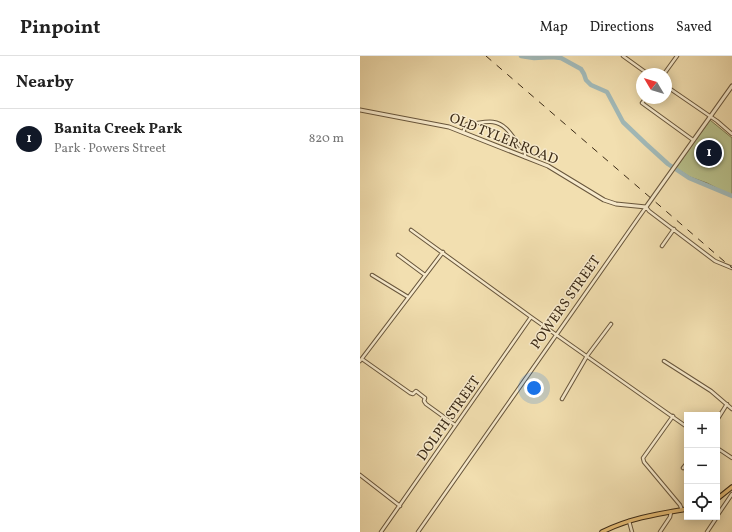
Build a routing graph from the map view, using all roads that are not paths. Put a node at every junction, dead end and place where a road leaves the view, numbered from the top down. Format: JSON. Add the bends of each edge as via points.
{"nodes":[{"id":1,"x":623,"y":56,"type":"edge"},
{"id":2,"x":677,"y":56,"type":"edge"},
{"id":3,"x":640,"y":68,"type":"edge"},
{"id":4,"x":668,"y":68,"type":"edge"},
{"id":5,"x":732,"y":86,"type":"edge"},
{"id":6,"x":672,"y":90,"type":"edge"},
{"id":7,"x":643,"y":104,"type":"edge"},
{"id":8,"x":360,"y":110,"type":"edge"},
{"id":9,"x":710,"y":117,"type":"junction"},
{"id":10,"x":463,"y":132,"type":"junction"},
{"id":11,"x":732,"y":134,"type":"edge"},
{"id":12,"x":694,"y":140,"type":"junction"},
{"id":13,"x":525,"y":156,"type":"junction"},
{"id":14,"x":646,"y":207,"type":"junction"},
{"id":15,"x":674,"y":229,"type":"junction"},
{"id":16,"x":411,"y":230,"type":"dead end"},
{"id":17,"x":662,"y":246,"type":"dead end"},
{"id":18,"x":443,"y":252,"type":"junction"},
{"id":19,"x":398,"y":255,"type":"dead end"},
{"id":20,"x":732,"y":268,"type":"edge"},
{"id":21,"x":425,"y":275,"type":"junction"},
{"id":22,"x":372,"y":276,"type":"dead end"},
{"id":23,"x":408,"y":297,"type":"junction"},
{"id":24,"x":531,"y":317,"type":"junction"},
{"id":25,"x":611,"y":324,"type":"dead end"},
{"id":26,"x":557,"y":334,"type":"junction"},
{"id":27,"x":587,"y":356,"type":"junction"},
{"id":28,"x":361,"y":360,"type":"edge"},
{"id":29,"x":664,"y":361,"type":"dead end"},
{"id":30,"x":562,"y":399,"type":"dead end"},
{"id":31,"x":727,"y":404,"type":"junction"},
{"id":32,"x":732,"y":409,"type":"edge"},
{"id":33,"x":720,"y":415,"type":"edge"},
{"id":34,"x":673,"y":416,"type":"junction"},
{"id":35,"x":455,"y":425,"type":"junction"},
{"id":36,"x":684,"y":425,"type":"edge"},
{"id":37,"x":720,"y":450,"type":"edge"},
{"id":38,"x":732,"y":458,"type":"edge"},
{"id":39,"x":360,"y":475,"type":"edge"},
{"id":40,"x":732,"y":487,"type":"edge"},
{"id":41,"x":732,"y":494,"type":"edge"},
{"id":42,"x":720,"y":497,"type":"edge"},
{"id":43,"x":400,"y":506,"type":"junction"},
{"id":44,"x":682,"y":510,"type":"joint"},
{"id":45,"x":671,"y":511,"type":"junction"},
{"id":46,"x":720,"y":512,"type":"edge"},
{"id":47,"x":715,"y":520,"type":"edge"},
{"id":48,"x":628,"y":521,"type":"junction"},
{"id":49,"x":382,"y":532,"type":"edge"},
{"id":50,"x":418,"y":532,"type":"edge"},
{"id":51,"x":602,"y":532,"type":"edge"},
{"id":52,"x":632,"y":532,"type":"edge"},
{"id":53,"x":660,"y":532,"type":"edge"},
{"id":54,"x":707,"y":532,"type":"edge"}],
"edges":[{"from":1,"to":3,"type":"street"},
{"from":2,"to":4,"type":"street"},
{"from":5,"to":9,"type":"street","name":"POWERS STREET"},
{"from":6,"to":9,"type":"street"},
{"from":7,"to":12,"type":"street"},
{"from":8,"to":10,"type":"street","name":"OLD TYLER ROAD","via":[[439,124]]},
{"from":9,"to":11,"type":"street"},
{"from":9,"to":12,"type":"street","name":"POWERS STREET"},
{"from":10,"to":13,"type":"street","name":"OLD TYLER ROAD"},
{"from":10,"to":13,"type":"street","via":[[467,124],[499,124],[526,152]]},
{"from":12,"to":14,"type":"street","name":"POWERS STREET"},
{"from":13,"to":14,"type":"street","name":"OLD TYLER ROAD","via":[[560,172],[604,200]]},
{"from":14,"to":15,"type":"street"},
{"from":14,"to":26,"type":"street","name":"POWERS STREET"},
{"from":15,"to":17,"type":"street"},
{"from":15,"to":20,"type":"street","via":[[715,261]]},
{"from":16,"to":18,"type":"street"},
{"from":18,"to":21,"type":"street"},
{"from":18,"to":24,"type":"street"},
{"from":19,"to":21,"type":"street"},
{"from":21,"to":23,"type":"street"},
{"from":22,"to":23,"type":"street"},
{"from":23,"to":28,"type":"street"},
{"from":24,"to":26,"type":"street"},
{"from":24,"to":35,"type":"street","name":"DOLPH STREET"},
{"from":25,"to":27,"type":"street"},
{"from":26,"to":27,"type":"street"},
{"from":26,"to":50,"type":"street","name":"POWERS STREET"},
{"from":27,"to":30,"type":"street"},
{"from":27,"to":34,"type":"street"},
{"from":28,"to":35,"type":"street","via":[[410,393],[416,391],[425,398],[425,403]]},
{"from":29,"to":31,"type":"street"},
{"from":31,"to":32,"type":"street"},
{"from":31,"to":33,"type":"street"},
{"from":34,"to":36,"type":"street"},
{"from":34,"to":44,"type":"street","via":[[643,460],[680,504]]},
{"from":35,"to":43,"type":"street","name":"DOLPH STREET"},
{"from":37,"to":38,"type":"street"},
{"from":39,"to":43,"type":"street"},
{"from":40,"to":42,"type":"main road"},
{"from":41,"to":46,"type":"street"},
{"from":43,"to":49,"type":"street","name":"DOLPH STREET"},
{"from":44,"to":45,"type":"main road"},
{"from":45,"to":48,"type":"main road"},
{"from":45,"to":53,"type":"street"},
{"from":47,"to":54,"type":"street"},
{"from":48,"to":51,"type":"main road"},
{"from":48,"to":52,"type":"street"}]}
